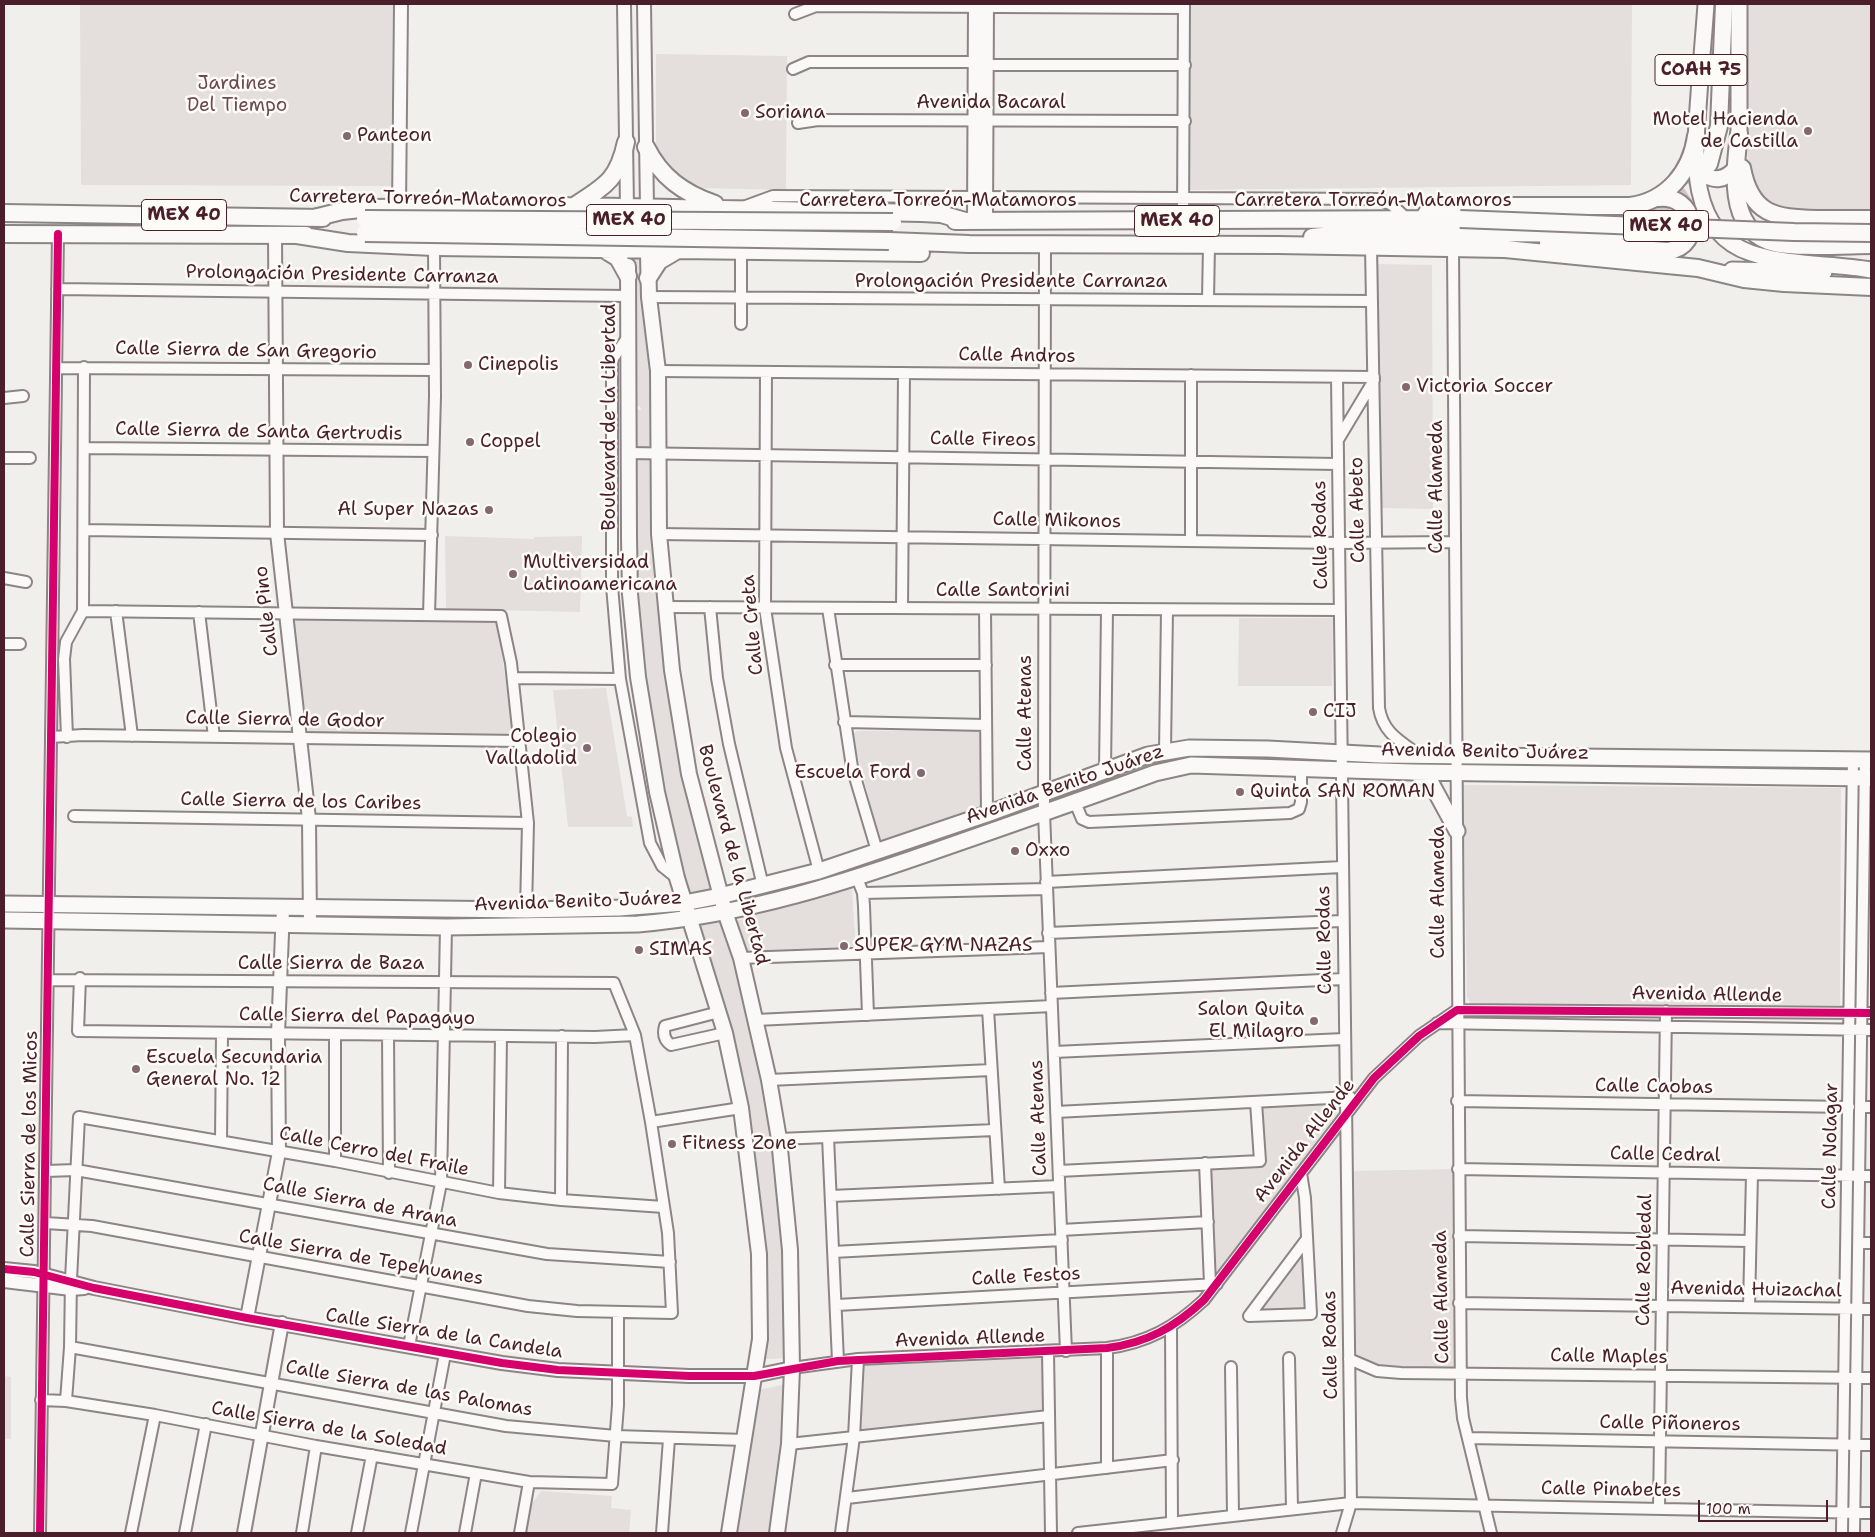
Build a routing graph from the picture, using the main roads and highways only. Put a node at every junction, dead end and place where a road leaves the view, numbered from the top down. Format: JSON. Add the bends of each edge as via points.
{"nodes":[{"id":1,"x":1706,"y":4,"type":"edge"},
{"id":2,"x":1724,"y":4,"type":"edge"},
{"id":3,"x":1740,"y":4,"type":"edge"},
{"id":4,"x":1739,"y":134,"type":"junction"},
{"id":5,"x":1696,"y":136,"type":"junction"},
{"id":6,"x":626,"y":142,"type":"road end"},
{"id":7,"x":646,"y":147,"type":"road end"},
{"id":8,"x":1703,"y":162,"type":"junction"},
{"id":9,"x":1735,"y":169,"type":"junction"},
{"id":10,"x":1658,"y":198,"type":"junction"},
{"id":11,"x":579,"y":206,"type":"junction"},
{"id":12,"x":626,"y":207,"type":"junction"},
{"id":13,"x":647,"y":208,"type":"junction"},
{"id":14,"x":691,"y":208,"type":"junction"},
{"id":15,"x":735,"y":209,"type":"junction"},
{"id":16,"x":4,"y":213,"type":"edge"},
{"id":17,"x":314,"y":218,"type":"junction"},
{"id":18,"x":1413,"y":218,"type":"junction"},
{"id":19,"x":1871,"y":219,"type":"edge"},
{"id":20,"x":975,"y":221,"type":"junction"},
{"id":21,"x":365,"y":226,"type":"junction"},
{"id":22,"x":1635,"y":230,"type":"tunnel mouth"},
{"id":23,"x":1871,"y":233,"type":"edge"},
{"id":24,"x":4,"y":234,"type":"edge"},
{"id":25,"x":297,"y":235,"type":"junction"},
{"id":26,"x":969,"y":244,"type":"junction"},
{"id":27,"x":1278,"y":245,"type":"junction"},
{"id":28,"x":1871,"y":245,"type":"edge"},
{"id":29,"x":1377,"y":246,"type":"junction"},
{"id":30,"x":600,"y":250,"type":"junction"},
{"id":31,"x":628,"y":250,"type":"junction"},
{"id":32,"x":647,"y":250,"type":"junction"},
{"id":33,"x":681,"y":251,"type":"junction"},
{"id":34,"x":1698,"y":268,"type":"junction"},
{"id":35,"x":1871,"y":270,"type":"edge"},
{"id":36,"x":628,"y":276,"type":"junction"},
{"id":37,"x":648,"y":278,"type":"junction"},
{"id":38,"x":1871,"y":287,"type":"edge"},
{"id":39,"x":1863,"y":760,"type":"edge"},
{"id":40,"x":1412,"y":772,"type":"junction"},
{"id":41,"x":1863,"y":778,"type":"edge"},
{"id":42,"x":1457,"y":831,"type":"road end"},
{"id":43,"x":720,"y":896,"type":"junction"},
{"id":44,"x":684,"y":903,"type":"junction"},
{"id":45,"x":4,"y":904,"type":"edge"},
{"id":46,"x":725,"y":912,"type":"junction"},
{"id":47,"x":48,"y":913,"type":"junction"},
{"id":48,"x":310,"y":916,"type":"junction"},
{"id":49,"x":690,"y":919,"type":"junction"},
{"id":50,"x":4,"y":920,"type":"edge"},
{"id":51,"x":729,"y":1533,"type":"edge"},
{"id":52,"x":777,"y":1533,"type":"edge"}],
"edges":[{"from":1,"to":5,"type":"main road","number":"COAH 75"},
{"from":2,"to":8,"type":"highway","via":[[1719,126]]},
{"from":3,"to":4,"type":"main road","number":"COAH 75"},
{"from":4,"to":9,"type":"highway"},
{"from":4,"to":19,"type":"highway","via":[[1742,170],[1749,193],[1766,211],[1794,218]]},
{"from":5,"to":8,"type":"main road","number":"COAH 75"},
{"from":5,"to":10,"type":"highway","via":[[1684,172]]},
{"from":6,"to":11,"type":"highway","via":[[619,169],[612,179]]},
{"from":7,"to":15,"type":"highway","via":[[661,172],[683,191]]},
{"from":8,"to":9,"type":"main road","via":[[1702,174],[1708,178],[1723,178]]},
{"from":8,"to":35,"type":"main road","via":[[1697,184],[1706,212],[1720,233],[1736,246],[1774,259]]},
{"from":9,"to":28,"type":"highway","via":[[1737,198],[1747,224],[1757,236],[1783,244]]},
{"from":10,"to":18,"type":"highway","via":[[1630,206],[1454,206]]},
{"from":10,"to":29,"type":"highway","via":[[1678,201],[1691,218],[1690,234],[1678,249],[1465,241]]},
{"from":11,"to":12,"type":"highway"},
{"from":11,"to":17,"type":"highway","via":[[354,209]]},
{"from":11,"to":30,"type":"highway","via":[[593,217]]},
{"from":12,"to":13,"type":"highway"},
{"from":12,"to":31,"type":"main road","name":"Boulevard de la Libertad"},
{"from":13,"to":14,"type":"highway"},
{"from":13,"to":32,"type":"main road","name":"Boulevard de la Libertad"},
{"from":14,"to":15,"type":"highway"},
{"from":14,"to":33,"type":"highway","via":[[685,213],[679,228]]},
{"from":15,"to":20,"type":"highway","via":[[922,213]]},
{"from":16,"to":17,"type":"highway","name":"Carretera Torreón-Matamoros","number":"MEX 40"},
{"from":17,"to":21,"type":"highway","name":"Carretera Torreón-Matamoros","number":"MEX 40"},
{"from":18,"to":20,"type":"highway","name":"Carretera Torreón-Matamoros","number":"MEX 40"},
{"from":18,"to":23,"type":"highway","name":"Carretera Torreón-Matamoros","number":"MEX 40","bridge":true},
{"from":20,"to":21,"type":"highway","name":"Carretera Torreón-Matamoros","number":"MEX 40","bridge":true},
{"from":21,"to":25,"type":"highway","number":"MEX 40"},
{"from":21,"to":26,"type":"highway","number":"MEX 40","bridge":true},
{"from":22,"to":27,"type":"highway","via":[[1606,234],[1343,233]]},
{"from":24,"to":25,"type":"highway","number":"MEX 40"},
{"from":25,"to":30,"type":"highway","via":[[348,243]]},
{"from":26,"to":27,"type":"highway","number":"MEX 40"},
{"from":26,"to":33,"type":"highway","via":[[924,253]]},
{"from":27,"to":29,"type":"highway","number":"MEX 40"},
{"from":29,"to":34,"type":"highway","number":"MEX 40","via":[[1505,249]]},
{"from":30,"to":31,"type":"highway"},
{"from":30,"to":36,"type":"highway","via":[[618,258]]},
{"from":31,"to":32,"type":"highway"},
{"from":31,"to":36,"type":"main road","name":"Boulevard de la Libertad"},
{"from":32,"to":33,"type":"highway"},
{"from":32,"to":37,"type":"main road","name":"Boulevard de la Libertad"},
{"from":33,"to":37,"type":"highway","via":[[659,260]]},
{"from":34,"to":35,"type":"main road","number":"MEX 40","via":[[1766,272]]},
{"from":34,"to":38,"type":"highway","number":"MEX 40","via":[[1744,279]]},
{"from":36,"to":44,"type":"main road","name":"Boulevard de la Libertad","via":[[630,594],[638,677],[657,792]]},
{"from":37,"to":43,"type":"main road","name":"Boulevard de la Libertad","via":[[658,371],[659,534],[672,670],[689,774]]},
{"from":39,"to":43,"type":"main road","name":"Avenida Benito Juárez","via":[[1419,755],[1211,747],[1166,751],[820,871]]},
{"from":40,"to":41,"type":"main road","name":"Avenida Benito Juárez"},
{"from":40,"to":42,"type":"main road","via":[[1430,781]]},
{"from":40,"to":46,"type":"main road","name":"Avenida Benito Juárez","via":[[1182,766],[856,878]]},
{"from":43,"to":44,"type":"main road","name":"Avenida Benito Juárez"},
{"from":43,"to":46,"type":"main road","name":"Boulevard de la Libertad"},
{"from":44,"to":48,"type":"main road","name":"Avenida Benito Juárez","via":[[619,908]]},
{"from":44,"to":49,"type":"main road","name":"Boulevard de la Libertad"},
{"from":45,"to":47,"type":"main road"},
{"from":46,"to":49,"type":"main road","name":"Avenida Benito Juárez"},
{"from":46,"to":52,"type":"main road","name":"Boulevard de la Libertad","via":[[741,958],[770,1080],[790,1250],[792,1368],[789,1444]]},
{"from":47,"to":48,"type":"main road","name":"Avenida Benito Juárez"},
{"from":47,"to":50,"type":"main road"},
{"from":48,"to":49,"type":"main road","name":"Avenida Benito Juárez","via":[[446,927],[638,924]]},
{"from":49,"to":51,"type":"main road","name":"Boulevard de la Libertad","via":[[725,1033],[741,1108],[759,1254],[761,1325]]}]}
